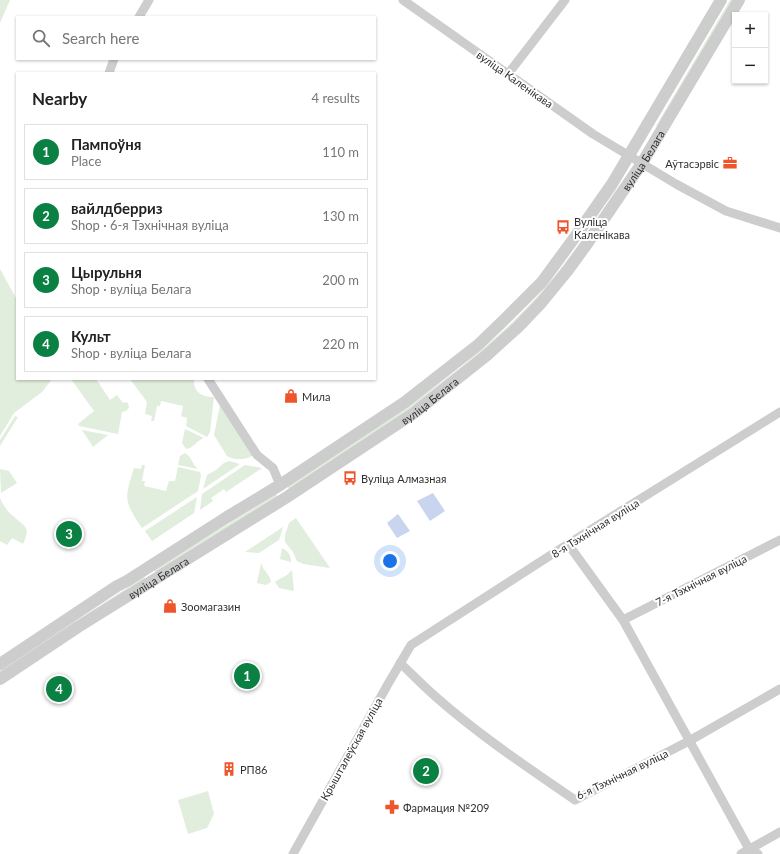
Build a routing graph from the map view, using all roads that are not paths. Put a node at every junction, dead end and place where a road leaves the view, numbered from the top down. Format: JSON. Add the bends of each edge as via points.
{"nodes":[{"id":1,"x":149,"y":0,"type":"edge"},
{"id":2,"x":403,"y":0,"type":"edge"},
{"id":3,"x":565,"y":0,"type":"edge"},
{"id":4,"x":721,"y":0,"type":"edge"},
{"id":5,"x":739,"y":0,"type":"edge"},
{"id":6,"x":140,"y":16,"type":"edge"},
{"id":7,"x":114,"y":60,"type":"edge"},
{"id":8,"x":109,"y":72,"type":"edge"},
{"id":9,"x":508,"y":74,"type":"junction"},
{"id":10,"x":629,"y":155,"type":"junction"},
{"id":11,"x":642,"y":163,"type":"junction"},
{"id":12,"x":780,"y":228,"type":"edge"},
{"id":13,"x":209,"y":380,"type":"edge"},
{"id":14,"x":780,"y":412,"type":"edge"},
{"id":15,"x":280,"y":485,"type":"junction"},
{"id":16,"x":780,"y":540,"type":"edge"},
{"id":17,"x":568,"y":544,"type":"junction"},
{"id":18,"x":623,"y":620,"type":"junction"},
{"id":19,"x":411,"y":645,"type":"joint"},
{"id":20,"x":400,"y":663,"type":"junction"},
{"id":21,"x":0,"y":664,"type":"edge"},
{"id":22,"x":0,"y":679,"type":"edge"},
{"id":23,"x":780,"y":689,"type":"edge"},
{"id":24,"x":689,"y":741,"type":"junction"},
{"id":25,"x":780,"y":832,"type":"edge"},
{"id":26,"x":749,"y":849,"type":"junction"},
{"id":27,"x":293,"y":854,"type":"edge"},
{"id":28,"x":741,"y":854,"type":"edge"},
{"id":29,"x":758,"y":854,"type":"edge"}],
"edges":[{"from":1,"to":6,"type":"street"},
{"from":2,"to":9,"type":"street","name":"вуліца Каленікава"},
{"from":3,"to":9,"type":"street"},
{"from":4,"to":10,"type":"street","name":"вуліца Белага"},
{"from":5,"to":11,"type":"street","name":"вуліца Белага"},
{"from":7,"to":8,"type":"street"},
{"from":9,"to":10,"type":"street","name":"вуліца Каленікава","via":[[593,134]]},
{"from":10,"to":11,"type":"street","name":"вуліца Каленікава"},
{"from":10,"to":15,"type":"street","name":"вуліца Белага","via":[[584,225],[542,282],[478,345],[405,402]]},
{"from":11,"to":12,"type":"street","name":"вуліца Каленікава","via":[[726,211]]},
{"from":11,"to":22,"type":"street","name":"вуліца Белага","via":[[568,270],[541,303],[488,355],[402,421]]},
{"from":13,"to":15,"type":"street","via":[[258,455],[273,468]]},
{"from":14,"to":17,"type":"street","name":"8-я Тэхнічная вуліца"},
{"from":15,"to":21,"type":"street","name":"вуліца Белага","via":[[117,586]]},
{"from":16,"to":18,"type":"street","name":"7-я Тэхнічная вуліца"},
{"from":17,"to":18,"type":"street"},
{"from":17,"to":19,"type":"street","name":"8-я Тэхнічная вуліца"},
{"from":18,"to":24,"type":"street"},
{"from":19,"to":20,"type":"street","name":"Крышталеўская вуліца"},
{"from":20,"to":24,"type":"street","name":"6-я Тэхнічная вуліца","via":[[461,718],[574,800]]},
{"from":20,"to":27,"type":"street","name":"Крышталеўская вуліца"},
{"from":23,"to":24,"type":"street","name":"6-я Тэхнічная вуліца"},
{"from":24,"to":26,"type":"street"},
{"from":25,"to":26,"type":"street"},
{"from":26,"to":28,"type":"street"},
{"from":26,"to":29,"type":"street"}]}
